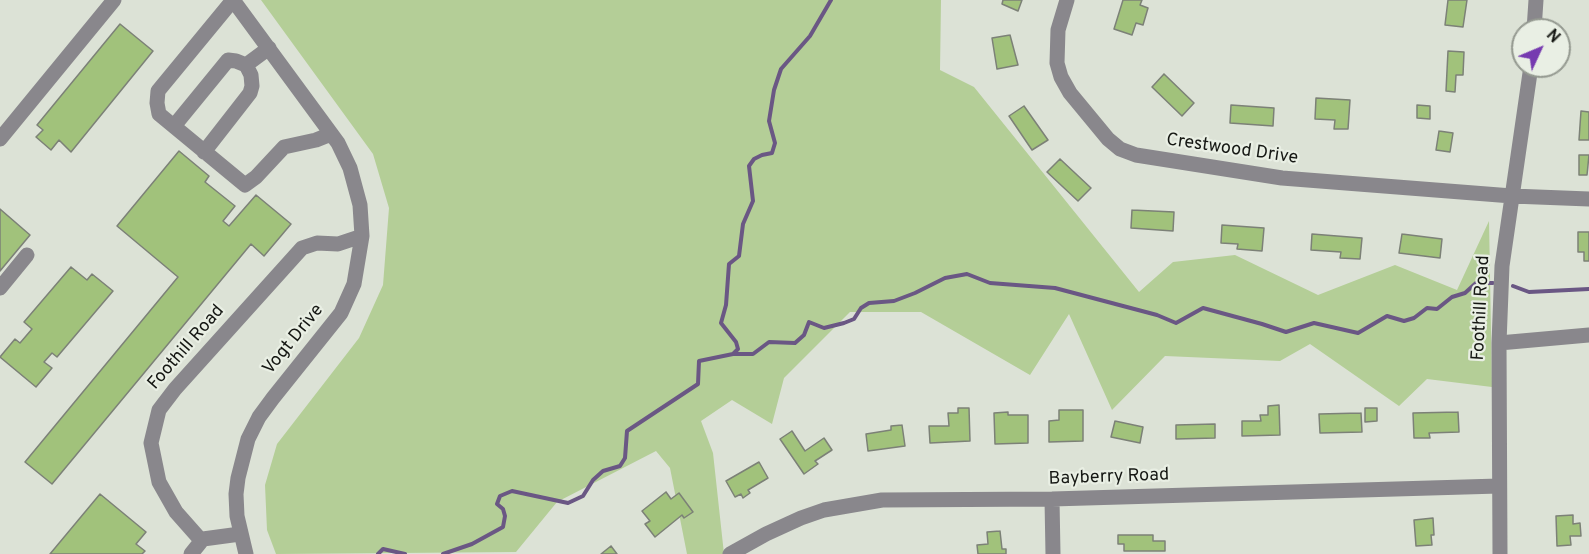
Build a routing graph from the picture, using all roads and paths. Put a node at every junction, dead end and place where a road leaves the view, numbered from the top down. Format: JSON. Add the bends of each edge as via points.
{"nodes":[{"id":1,"x":114,"y":0,"type":"edge"},
{"id":2,"x":233,"y":0,"type":"edge"},
{"id":3,"x":1067,"y":0,"type":"edge"},
{"id":4,"x":1536,"y":0,"type":"edge"},
{"id":5,"x":1535,"y":18,"type":"edge"},
{"id":6,"x":269,"y":48,"type":"junction"},
{"id":7,"x":246,"y":65,"type":"junction"},
{"id":8,"x":1529,"y":78,"type":"edge"},
{"id":9,"x":174,"y":126,"type":"junction"},
{"id":10,"x":331,"y":134,"type":"junction"},
{"id":11,"x":0,"y":139,"type":"edge"},
{"id":12,"x":204,"y":152,"type":"junction"},
{"id":13,"x":1512,"y":196,"type":"junction"},
{"id":14,"x":1589,"y":199,"type":"edge"},
{"id":15,"x":362,"y":236,"type":"junction"},
{"id":16,"x":27,"y":255,"type":"dead end"},
{"id":17,"x":0,"y":288,"type":"edge"},
{"id":18,"x":1589,"y":335,"type":"edge"},
{"id":19,"x":1499,"y":343,"type":"junction"},
{"id":20,"x":1499,"y":486,"type":"junction"},
{"id":21,"x":1052,"y":499,"type":"junction"},
{"id":22,"x":240,"y":534,"type":"junction"},
{"id":23,"x":203,"y":539,"type":"junction"},
{"id":24,"x":191,"y":554,"type":"edge"},
{"id":25,"x":246,"y":554,"type":"edge"},
{"id":26,"x":730,"y":554,"type":"edge"},
{"id":27,"x":1053,"y":554,"type":"edge"},
{"id":28,"x":1500,"y":554,"type":"edge"}],
"edges":[{"from":1,"to":11,"type":"street"},
{"from":2,"to":6,"type":"street","name":"Vogt Drive"},
{"from":2,"to":9,"type":"street","via":[[158,92],[159,114]]},
{"from":3,"to":13,"type":"street","name":"Crestwood Drive","via":[[1058,30],[1057,63],[1061,76],[1092,122],[1120,149],[1156,159],[1281,178]]},
{"from":4,"to":5,"type":"street"},
{"from":6,"to":7,"type":"street"},
{"from":6,"to":10,"type":"street","name":"Vogt Drive"},
{"from":7,"to":9,"type":"street","via":[[228,60]]},
{"from":7,"to":12,"type":"street","via":[[251,75],[250,93]]},
{"from":8,"to":13,"type":"street","name":"Foothill Road"},
{"from":9,"to":12,"type":"street"},
{"from":10,"to":12,"type":"street","via":[[284,147],[245,185]]},
{"from":10,"to":15,"type":"street","name":"Vogt Drive","via":[[350,168],[360,205]]},
{"from":13,"to":14,"type":"street","name":"Crestwood Drive"},
{"from":13,"to":19,"type":"street","name":"Foothill Road","via":[[1502,266]]},
{"from":15,"to":22,"type":"street","name":"Vogt Drive","via":[[354,284],[341,313],[273,398],[248,439],[236,494]]},
{"from":15,"to":23,"type":"street","name":"Foothill Road","via":[[338,244],[317,243],[302,248],[159,410],[151,443],[159,482],[177,512]]},
{"from":16,"to":17,"type":"street"},
{"from":18,"to":19,"type":"street"},
{"from":19,"to":20,"type":"street","name":"Foothill Road"},
{"from":20,"to":21,"type":"street","name":"Bayberry Road"},
{"from":20,"to":28,"type":"street","name":"Foothill Road"},
{"from":21,"to":26,"type":"street","name":"Bayberry Road","via":[[882,500],[801,518]]},
{"from":21,"to":27,"type":"street"},
{"from":22,"to":23,"type":"street"},
{"from":22,"to":25,"type":"street","name":"Vogt Drive"},
{"from":23,"to":24,"type":"street"}]}
